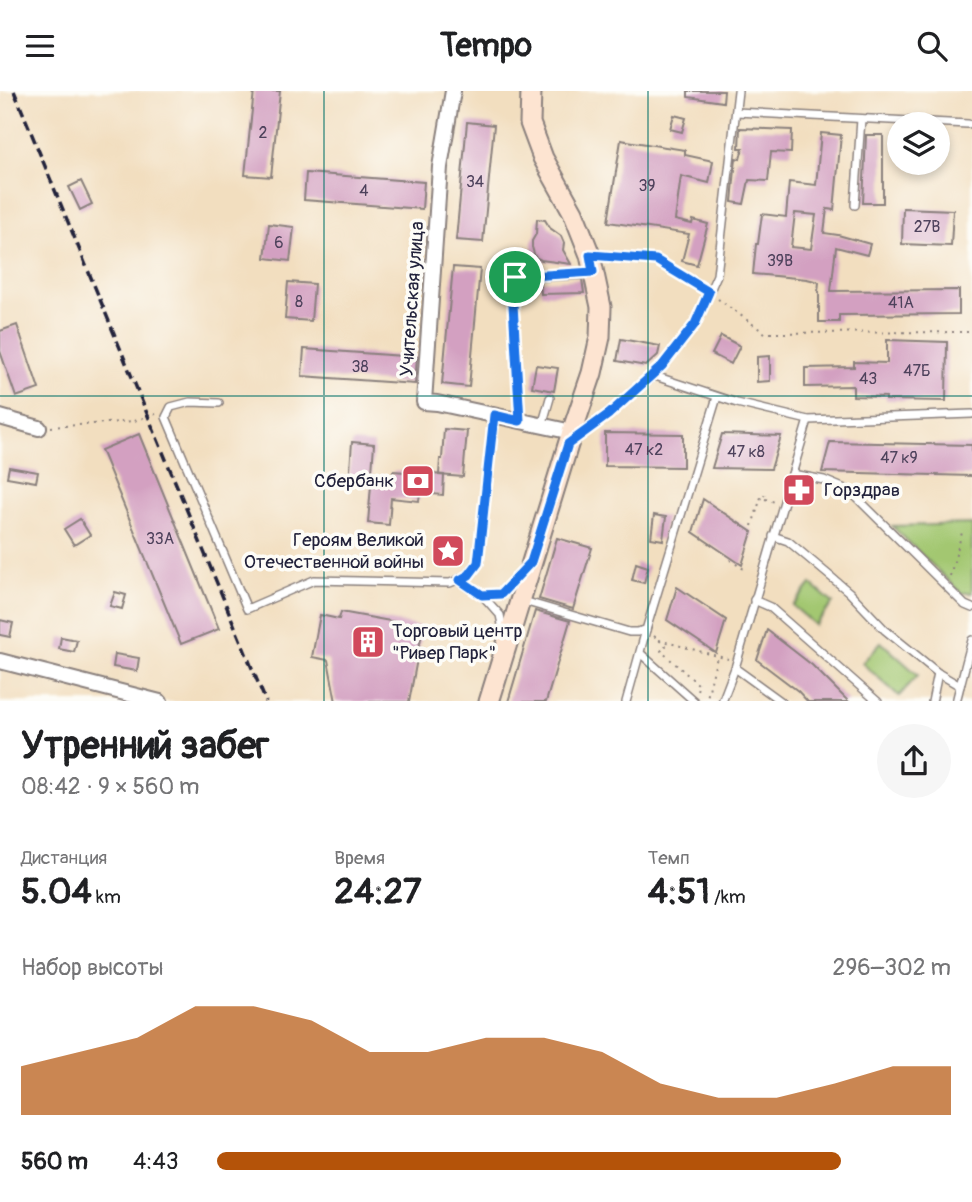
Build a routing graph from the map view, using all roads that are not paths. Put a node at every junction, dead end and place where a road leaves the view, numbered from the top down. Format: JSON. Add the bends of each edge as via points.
{"nodes":[{"id":1,"x":453,"y":91,"type":"edge"},
{"id":2,"x":531,"y":91,"type":"edge"},
{"id":3,"x":738,"y":91,"type":"edge"},
{"id":4,"x":736,"y":113,"type":"junction"},
{"id":5,"x":861,"y":119,"type":"junction"},
{"id":6,"x":968,"y":124,"type":"dead end"},
{"id":7,"x":855,"y":205,"type":"dead end"},
{"id":8,"x":656,"y":260,"type":"road end"},
{"id":9,"x":592,"y":263,"type":"junction"},
{"id":10,"x":652,"y":375,"type":"junction"},
{"id":11,"x":717,"y":397,"type":"junction"},
{"id":12,"x":550,"y":398,"type":"dead end"},
{"id":13,"x":219,"y":403,"type":"dead end"},
{"id":14,"x":972,"y":414,"type":"edge"},
{"id":15,"x":494,"y":415,"type":"junction"},
{"id":16,"x":0,"y":417,"type":"edge"},
{"id":17,"x":808,"y":420,"type":"junction"},
{"id":18,"x":520,"y":421,"type":"junction"},
{"id":19,"x":542,"y":426,"type":"junction"},
{"id":20,"x":39,"y":428,"type":"road end"},
{"id":21,"x":570,"y":438,"type":"junction"},
{"id":22,"x":792,"y":474,"type":"junction"},
{"id":23,"x":773,"y":536,"type":"junction"},
{"id":24,"x":531,"y":562,"type":"junction"},
{"id":25,"x":460,"y":580,"type":"junction"},
{"id":26,"x":482,"y":595,"type":"junction"},
{"id":27,"x":520,"y":599,"type":"junction"},
{"id":28,"x":754,"y":600,"type":"junction"},
{"id":29,"x":972,"y":608,"type":"edge"},
{"id":30,"x":646,"y":629,"type":"junction"},
{"id":31,"x":972,"y":640,"type":"edge"},
{"id":32,"x":506,"y":642,"type":"junction"},
{"id":33,"x":640,"y":653,"type":"junction"},
{"id":34,"x":0,"y":661,"type":"edge"},
{"id":35,"x":735,"y":665,"type":"junction"},
{"id":36,"x":938,"y":673,"type":"junction"},
{"id":37,"x":960,"y":686,"type":"junction"},
{"id":38,"x":695,"y":698,"type":"edge"},
{"id":39,"x":156,"y":701,"type":"edge"},
{"id":40,"x":489,"y":701,"type":"edge"},
{"id":41,"x":626,"y":701,"type":"edge"},
{"id":42,"x":722,"y":701,"type":"edge"},
{"id":43,"x":781,"y":701,"type":"edge"},
{"id":44,"x":877,"y":701,"type":"edge"},
{"id":45,"x":932,"y":701,"type":"edge"},
{"id":46,"x":956,"y":701,"type":"edge"}],
"edges":[{"from":1,"to":15,"type":"street","name":"Учительская улица","via":[[440,167],[424,402]]},
{"from":2,"to":9,"type":"main road","via":[[530,123]]},
{"from":3,"to":4,"type":"lane"},
{"from":4,"to":5,"type":"lane"},
{"from":4,"to":10,"type":"lane","via":[[717,275],[695,324]]},
{"from":5,"to":6,"type":"lane"},
{"from":5,"to":7,"type":"lane"},
{"from":8,"to":9,"type":"lane"},
{"from":9,"to":18,"type":"lane","via":[[515,277]]},
{"from":9,"to":21,"type":"main road","via":[[601,307],[600,337]]},
{"from":10,"to":11,"type":"lane"},
{"from":10,"to":21,"type":"lane","via":[[609,414]]},
{"from":11,"to":17,"type":"lane"},
{"from":11,"to":30,"type":"lane"},
{"from":12,"to":19,"type":"lane"},
{"from":13,"to":25,"type":"lane","via":[[171,407],[166,417],[247,609],[314,580]]},
{"from":14,"to":17,"type":"lane"},
{"from":15,"to":18,"type":"street","name":"Учительская улица"},
{"from":15,"to":25,"type":"lane","via":[[478,563]]},
{"from":16,"to":20,"type":"street"},
{"from":17,"to":22,"type":"lane"},
{"from":18,"to":19,"type":"street","name":"Учительская улица"},
{"from":19,"to":21,"type":"street","name":"Учительская улица"},
{"from":21,"to":24,"type":"main road"},
{"from":22,"to":23,"type":"lane"},
{"from":22,"to":29,"type":"lane","via":[[850,491]]},
{"from":23,"to":28,"type":"lane"},
{"from":23,"to":36,"type":"lane","via":[[798,549]]},
{"from":24,"to":26,"type":"lane","via":[[501,594]]},
{"from":24,"to":27,"type":"main road"},
{"from":25,"to":26,"type":"lane"},
{"from":26,"to":32,"type":"lane","via":[[500,615]]},
{"from":27,"to":30,"type":"lane","via":[[629,632]]},
{"from":27,"to":32,"type":"main road"},
{"from":28,"to":35,"type":"lane"},
{"from":28,"to":44,"type":"lane","via":[[771,607]]},
{"from":30,"to":33,"type":"lane"},
{"from":31,"to":37,"type":"lane"},
{"from":32,"to":40,"type":"main road"},
{"from":33,"to":38,"type":"lane"},
{"from":33,"to":41,"type":"lane"},
{"from":34,"to":39,"type":"street"},
{"from":35,"to":42,"type":"lane"},
{"from":35,"to":43,"type":"lane"},
{"from":36,"to":37,"type":"lane"},
{"from":36,"to":45,"type":"lane"},
{"from":37,"to":46,"type":"lane"}]}
